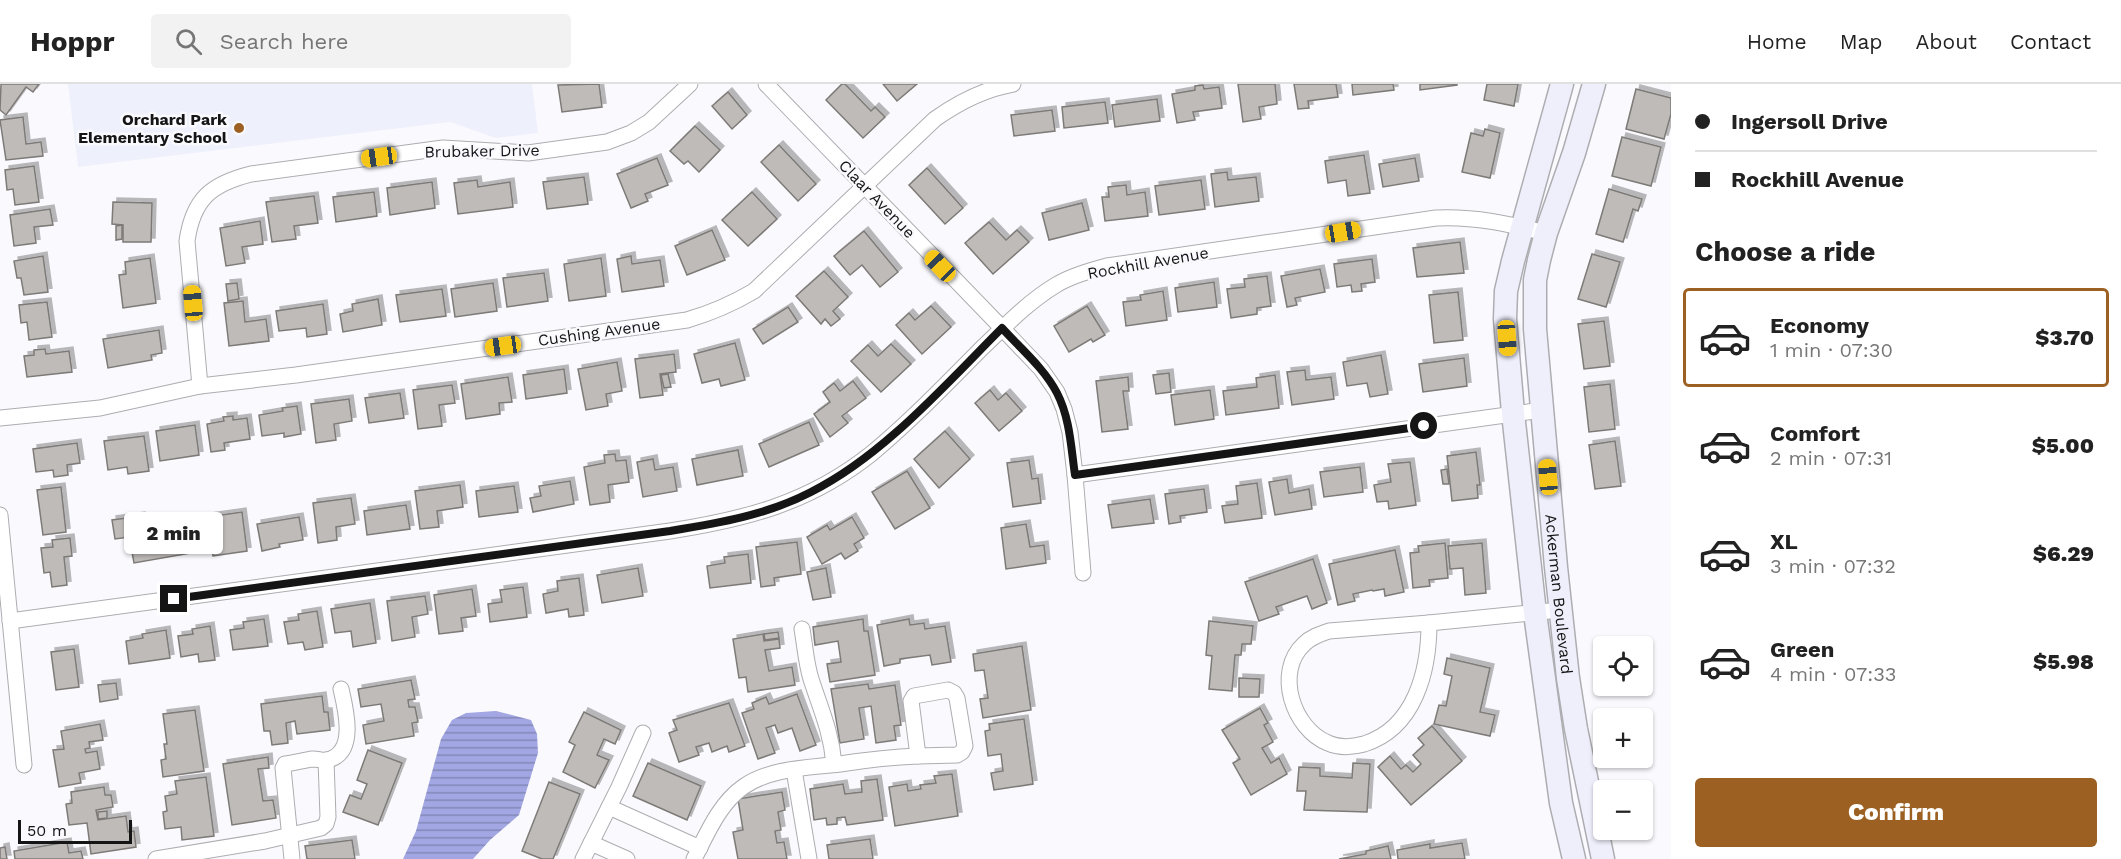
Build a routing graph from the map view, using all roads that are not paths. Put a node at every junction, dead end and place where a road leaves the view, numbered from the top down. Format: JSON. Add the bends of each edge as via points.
{"nodes":[{"id":1,"x":690,"y":84,"type":"edge"},
{"id":2,"x":766,"y":84,"type":"edge"},
{"id":3,"x":1013,"y":84,"type":"edge"},
{"id":4,"x":1562,"y":84,"type":"edge"},
{"id":5,"x":1594,"y":84,"type":"edge"},
{"id":6,"x":864,"y":186,"type":"junction"},
{"id":7,"x":1521,"y":227,"type":"junction"},
{"id":8,"x":1545,"y":233,"type":"junction"},
{"id":9,"x":1002,"y":328,"type":"junction"},
{"id":10,"x":200,"y":386,"type":"junction"},
{"id":11,"x":1542,"y":410,"type":"junction"},
{"id":12,"x":1513,"y":413,"type":"junction"},
{"id":13,"x":0,"y":418,"type":"edge"},
{"id":14,"x":1075,"y":475,"type":"junction"},
{"id":15,"x":0,"y":515,"type":"edge"},
{"id":16,"x":1083,"y":573,"type":"dead end"},
{"id":17,"x":1560,"y":610,"type":"junction"},
{"id":18,"x":1535,"y":613,"type":"junction"},
{"id":19,"x":10,"y":621,"type":"junction"},
{"id":20,"x":1429,"y":624,"type":"junction"},
{"id":21,"x":802,"y":629,"type":"dead end"},
{"id":22,"x":341,"y":689,"type":"dead end"},
{"id":23,"x":644,"y":733,"type":"dead end"},
{"id":24,"x":918,"y":756,"type":"junction"},
{"id":25,"x":326,"y":760,"type":"junction"},
{"id":26,"x":834,"y":764,"type":"junction"},
{"id":27,"x":24,"y":765,"type":"dead end"},
{"id":28,"x":794,"y":770,"type":"junction"},
{"id":29,"x":609,"y":807,"type":"junction"},
{"id":30,"x":290,"y":835,"type":"junction"},
{"id":31,"x":591,"y":843,"type":"junction"},
{"id":32,"x":697,"y":853,"type":"edge"},
{"id":33,"x":216,"y":854,"type":"edge"},
{"id":34,"x":156,"y":859,"type":"edge"},
{"id":35,"x":292,"y":859,"type":"edge"},
{"id":36,"x":583,"y":859,"type":"edge"},
{"id":37,"x":627,"y":859,"type":"edge"},
{"id":38,"x":809,"y":859,"type":"edge"},
{"id":39,"x":1574,"y":859,"type":"edge"},
{"id":40,"x":1603,"y":859,"type":"edge"}],
"edges":[{"from":1,"to":10,"type":"street","name":"Brubaker Drive","via":[[649,122],[607,142],[528,153],[443,148],[251,174],[217,186],[195,210],[188,241]]},
{"from":2,"to":6,"type":"street","name":"Claar Avenue"},
{"from":3,"to":6,"type":"street","name":"Cushing Avenue","via":[[953,106]]},
{"from":4,"to":7,"type":"street","name":"Ackerman Boulevard"},
{"from":5,"to":8,"type":"street","name":"Ackerman Boulevard"},
{"from":6,"to":9,"type":"street","name":"Claar Avenue"},
{"from":6,"to":10,"type":"street","name":"Cushing Avenue","via":[[754,291],[705,315]]},
{"from":7,"to":8,"type":"street","name":"Rockhill Avenue"},
{"from":7,"to":9,"type":"street","name":"Rockhill Avenue","via":[[1463,216],[1436,218],[1107,266],[1058,284]]},
{"from":7,"to":12,"type":"street","name":"Ackerman Boulevard","via":[[1506,291]]},
{"from":8,"to":11,"type":"street","name":"Ackerman Boulevard","via":[[1534,280]]},
{"from":9,"to":14,"type":"street","name":"Claar Avenue","via":[[1057,392],[1070,432]]},
{"from":9,"to":19,"type":"street","name":"Rockhill Avenue","via":[[897,430],[840,476],[810,493],[739,519]]},
{"from":10,"to":13,"type":"street","name":"Cushing Avenue","via":[[100,408]]},
{"from":11,"to":12,"type":"street"},
{"from":11,"to":17,"type":"street","name":"Ackerman Boulevard"},
{"from":12,"to":14,"type":"street"},
{"from":12,"to":18,"type":"street","name":"Ackerman Boulevard"},
{"from":14,"to":16,"type":"street","name":"Claar Avenue"},
{"from":15,"to":19,"type":"street"},
{"from":17,"to":18,"type":"street"},
{"from":17,"to":40,"type":"street","name":"Ackerman Boulevard","via":[[1576,729]]},
{"from":18,"to":20,"type":"street"},
{"from":18,"to":39,"type":"street","name":"Ackerman Boulevard","via":[[1560,803]]},
{"from":19,"to":27,"type":"street"},
{"from":20,"to":20,"type":"street","via":[[1329,631],[1304,644],[1295,656],[1289,680],[1292,701],[1304,725],[1314,736],[1339,747],[1359,746],[1385,733],[1403,718],[1418,693]]},
{"from":21,"to":26,"type":"street","via":[[811,678],[828,725]]},
{"from":22,"to":25,"type":"street","via":[[347,736],[344,749]]},
{"from":23,"to":29,"type":"street"},
{"from":24,"to":24,"type":"street","via":[[962,752],[961,719],[954,693],[948,690],[914,696],[911,701]]},
{"from":24,"to":26,"type":"street"},
{"from":25,"to":30,"type":"street","via":[[326,824]]},
{"from":25,"to":30,"type":"street","via":[[285,764],[283,768]]},
{"from":26,"to":28,"type":"street"},
{"from":28,"to":32,"type":"street","via":[[772,773],[741,788],[712,824]]},
{"from":28,"to":38,"type":"street"},
{"from":29,"to":31,"type":"street"},
{"from":29,"to":32,"type":"street"},
{"from":30,"to":33,"type":"street"},
{"from":30,"to":35,"type":"street"},
{"from":31,"to":36,"type":"street"},
{"from":31,"to":37,"type":"street"},
{"from":33,"to":34,"type":"street"}]}
